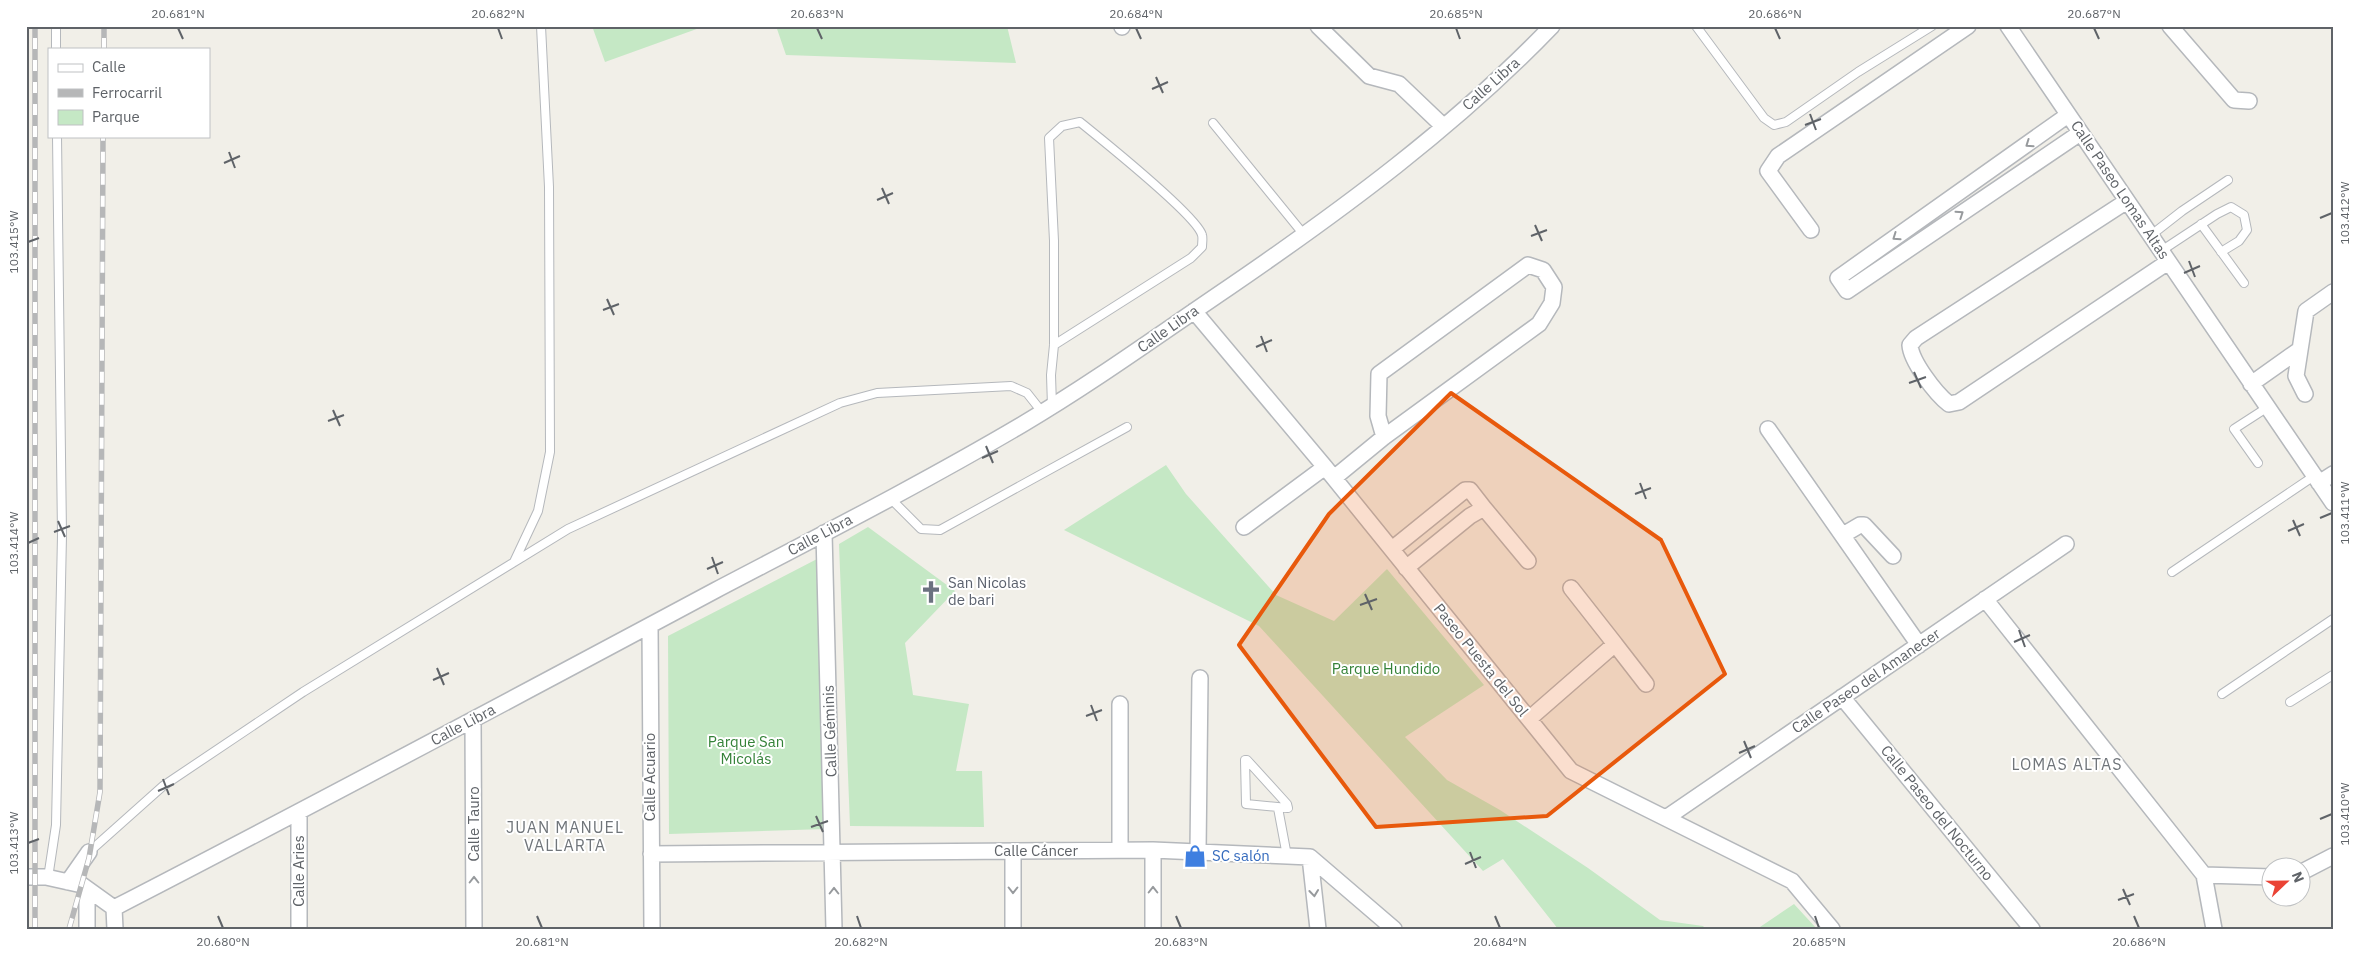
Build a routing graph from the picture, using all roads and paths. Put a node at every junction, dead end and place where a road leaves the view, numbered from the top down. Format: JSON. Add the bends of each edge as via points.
{"nodes":[{"id":1,"x":56,"y":26,"type":"edge"},
{"id":2,"x":540,"y":26,"type":"edge"},
{"id":3,"x":1318,"y":26,"type":"edge"},
{"id":4,"x":1552,"y":26,"type":"edge"},
{"id":5,"x":1696,"y":26,"type":"edge"},
{"id":6,"x":1932,"y":26,"type":"edge"},
{"id":7,"x":1968,"y":26,"type":"edge"},
{"id":8,"x":2008,"y":26,"type":"edge"},
{"id":9,"x":2170,"y":26,"type":"edge"},
{"id":10,"x":56,"y":48,"type":"edge"},
{"id":11,"x":2248,"y":101,"type":"dead end"},
{"id":12,"x":2068,"y":115,"type":"junction"},
{"id":13,"x":1213,"y":123,"type":"dead end"},
{"id":14,"x":1443,"y":126,"type":"junction"},
{"id":15,"x":2080,"y":133,"type":"junction"},
{"id":16,"x":57,"y":138,"type":"edge"},
{"id":17,"x":2228,"y":180,"type":"dead end"},
{"id":18,"x":2127,"y":201,"type":"junction"},
{"id":19,"x":2201,"y":224,"type":"junction"},
{"id":20,"x":1811,"y":230,"type":"dead end"},
{"id":21,"x":1305,"y":236,"type":"junction"},
{"id":22,"x":2150,"y":236,"type":"junction"},
{"id":23,"x":2221,"y":252,"type":"junction"},
{"id":24,"x":2165,"y":257,"type":"junction"},
{"id":25,"x":2244,"y":284,"type":"dead end"},
{"id":26,"x":2333,"y":292,"type":"edge"},
{"id":27,"x":1194,"y":311,"type":"junction"},
{"id":28,"x":1054,"y":345,"type":"junction"},
{"id":29,"x":2299,"y":350,"type":"junction"},
{"id":30,"x":2251,"y":384,"type":"junction"},
{"id":31,"x":2305,"y":394,"type":"dead end"},
{"id":32,"x":2268,"y":407,"type":"junction"},
{"id":33,"x":1047,"y":409,"type":"junction"},
{"id":34,"x":1127,"y":427,"type":"dead end"},
{"id":35,"x":1768,"y":428,"type":"dead end"},
{"id":36,"x":1384,"y":437,"type":"junction"},
{"id":37,"x":2258,"y":462,"type":"dead end"},
{"id":38,"x":1329,"y":472,"type":"junction"},
{"id":39,"x":2333,"y":474,"type":"edge"},
{"id":40,"x":2317,"y":480,"type":"junction"},
{"id":41,"x":890,"y":498,"type":"junction"},
{"id":42,"x":2333,"y":503,"type":"edge"},
{"id":43,"x":1484,"y":508,"type":"junction"},
{"id":44,"x":1244,"y":527,"type":"dead end"},
{"id":45,"x":824,"y":533,"type":"junction"},
{"id":46,"x":1843,"y":536,"type":"junction"},
{"id":47,"x":2066,"y":544,"type":"dead end"},
{"id":48,"x":1392,"y":549,"type":"junction"},
{"id":49,"x":1893,"y":556,"type":"dead end"},
{"id":50,"x":1528,"y":560,"type":"dead end"},
{"id":51,"x":514,"y":562,"type":"junction"},
{"id":52,"x":1406,"y":568,"type":"junction"},
{"id":53,"x":2172,"y":572,"type":"dead end"},
{"id":54,"x":1571,"y":588,"type":"dead end"},
{"id":55,"x":1985,"y":600,"type":"junction"},
{"id":56,"x":2333,"y":619,"type":"edge"},
{"id":57,"x":650,"y":626,"type":"junction"},
{"id":58,"x":1615,"y":644,"type":"junction"},
{"id":59,"x":1919,"y":645,"type":"junction"},
{"id":60,"x":2333,"y":675,"type":"edge"},
{"id":61,"x":1200,"y":678,"type":"dead end"},
{"id":62,"x":1646,"y":684,"type":"dead end"},
{"id":63,"x":2222,"y":694,"type":"dead end"},
{"id":64,"x":1842,"y":697,"type":"junction"},
{"id":65,"x":2290,"y":702,"type":"dead end"},
{"id":66,"x":1120,"y":704,"type":"dead end"},
{"id":67,"x":1529,"y":718,"type":"junction"},
{"id":68,"x":473,"y":720,"type":"junction"},
{"id":69,"x":1278,"y":808,"type":"junction"},
{"id":70,"x":299,"y":812,"type":"junction"},
{"id":71,"x":1666,"y":818,"type":"junction"},
{"id":72,"x":1120,"y":850,"type":"junction"},
{"id":73,"x":1153,"y":850,"type":"junction"},
{"id":74,"x":89,"y":852,"type":"joint"},
{"id":75,"x":1013,"y":852,"type":"junction"},
{"id":76,"x":1198,"y":852,"type":"junction"},
{"id":77,"x":834,"y":853,"type":"junction"},
{"id":78,"x":651,"y":854,"type":"junction"},
{"id":79,"x":1287,"y":856,"type":"junction"},
{"id":80,"x":1310,"y":856,"type":"junction"},
{"id":81,"x":2333,"y":856,"type":"edge"},
{"id":82,"x":2312,"y":867,"type":"edge"},
{"id":83,"x":2204,"y":875,"type":"junction"},
{"id":84,"x":26,"y":877,"type":"edge"},
{"id":85,"x":2262,"y":877,"type":"edge"},
{"id":86,"x":48,"y":878,"type":"junction"},
{"id":87,"x":68,"y":882,"type":"junction"},
{"id":88,"x":87,"y":889,"type":"junction"},
{"id":89,"x":114,"y":908,"type":"junction"},
{"id":90,"x":87,"y":929,"type":"edge"},
{"id":91,"x":115,"y":929,"type":"edge"},
{"id":92,"x":299,"y":929,"type":"edge"},
{"id":93,"x":474,"y":929,"type":"edge"},
{"id":94,"x":652,"y":929,"type":"edge"},
{"id":95,"x":834,"y":929,"type":"edge"},
{"id":96,"x":1013,"y":929,"type":"edge"},
{"id":97,"x":1153,"y":929,"type":"edge"},
{"id":98,"x":1318,"y":929,"type":"edge"},
{"id":99,"x":1394,"y":929,"type":"edge"},
{"id":100,"x":1832,"y":929,"type":"edge"},
{"id":101,"x":2032,"y":929,"type":"edge"},
{"id":102,"x":2214,"y":929,"type":"edge"}],
"edges":[{"from":1,"to":10,"type":"lane"},
{"from":2,"to":51,"type":"lane","via":[[549,187],[550,452],[538,511]]},
{"from":3,"to":14,"type":"street","via":[[1369,76],[1399,84]]},
{"from":4,"to":14,"type":"street","name":"Calle Libra"},
{"from":5,"to":6,"type":"lane","via":[[1764,118],[1774,125],[1786,122]]},
{"from":7,"to":20,"type":"street","via":[[1778,156],[1768,171]]},
{"from":8,"to":12,"type":"street","name":"Calle Paseo Lomas Altas"},
{"from":9,"to":11,"type":"street","via":[[2234,100]]},
{"from":12,"to":15,"type":"street","name":"Calle Paseo Lomas Altas"},
{"from":12,"to":15,"type":"street","one_way":true,"via":[[1838,278],[1847,291]]},
{"from":13,"to":21,"type":"lane"},
{"from":14,"to":21,"type":"street","name":"Calle Libra"},
{"from":15,"to":18,"type":"street","name":"Calle Paseo Lomas Altas"},
{"from":16,"to":86,"type":"lane","via":[[62,535],[56,825]]},
{"from":17,"to":22,"type":"lane"},
{"from":18,"to":22,"type":"street","name":"Calle Paseo Lomas Altas"},
{"from":18,"to":24,"type":"street","via":[[1916,338],[1910,345],[1911,354],[1941,398],[1949,404],[1959,402]]},
{"from":19,"to":23,"type":"lane"},
{"from":19,"to":23,"type":"lane","via":[[2231,207],[2244,215],[2247,230],[2239,241]]},
{"from":19,"to":24,"type":"lane"},
{"from":21,"to":27,"type":"street","name":"Calle Libra"},
{"from":22,"to":24,"type":"street","name":"Calle Paseo Lomas Altas"},
{"from":23,"to":25,"type":"lane"},
{"from":24,"to":30,"type":"street","name":"Calle Paseo Lomas Altas"},
{"from":26,"to":29,"type":"street","via":[[2306,311]]},
{"from":27,"to":33,"type":"street","name":"Calle Libra"},
{"from":27,"to":38,"type":"street","name":"Paseo Puesta del Sol"},
{"from":28,"to":28,"type":"lane","via":[[1054,241],[1049,138],[1062,126],[1080,122],[1195,224],[1202,235],[1202,246],[1191,258]]},
{"from":28,"to":33,"type":"lane"},
{"from":29,"to":30,"type":"street"},
{"from":29,"to":31,"type":"street","via":[[2296,376]]},
{"from":30,"to":32,"type":"street","name":"Calle Paseo Lomas Altas"},
{"from":32,"to":37,"type":"lane","via":[[2234,429]]},
{"from":32,"to":40,"type":"street","name":"Calle Paseo Lomas Altas"},
{"from":33,"to":41,"type":"street","name":"Calle Libra"},
{"from":33,"to":51,"type":"lane","via":[[1027,393],[1011,386],[877,393],[840,404],[568,529]]},
{"from":34,"to":41,"type":"lane","via":[[940,530],[921,529]]},
{"from":35,"to":46,"type":"street"},
{"from":36,"to":36,"type":"street","via":[[1378,416],[1379,374],[1528,265],[1543,270],[1554,287],[1552,303],[1539,324]]},
{"from":36,"to":38,"type":"street"},
{"from":38,"to":44,"type":"street"},
{"from":38,"to":48,"type":"street","name":"Paseo Puesta del Sol"},
{"from":39,"to":40,"type":"street"},
{"from":40,"to":42,"type":"street","name":"Calle Paseo Lomas Altas"},
{"from":40,"to":53,"type":"lane"},
{"from":41,"to":45,"type":"street","name":"Calle Libra"},
{"from":43,"to":48,"type":"street","via":[[1470,490],[1464,490]]},
{"from":43,"to":50,"type":"street"},
{"from":43,"to":52,"type":"street"},
{"from":45,"to":57,"type":"street","name":"Calle Libra"},
{"from":45,"to":77,"type":"street","name":"Calle Géminis"},
{"from":46,"to":49,"type":"street","via":[[1864,525]]},
{"from":46,"to":59,"type":"street"},
{"from":47,"to":55,"type":"street","name":"Calle Paseo del Amanecer"},
{"from":48,"to":52,"type":"street","name":"Paseo Puesta del Sol"},
{"from":51,"to":74,"type":"lane","via":[[303,692],[163,786]]},
{"from":52,"to":67,"type":"street","name":"Paseo Puesta del Sol"},
{"from":54,"to":58,"type":"street"},
{"from":55,"to":59,"type":"street","name":"Calle Paseo del Amanecer"},
{"from":55,"to":83,"type":"street"},
{"from":56,"to":63,"type":"lane"},
{"from":57,"to":68,"type":"street","name":"Calle Libra"},
{"from":57,"to":78,"type":"street","name":"Calle Acuario"},
{"from":58,"to":62,"type":"street"},
{"from":58,"to":67,"type":"street"},
{"from":59,"to":64,"type":"street","name":"Calle Paseo del Amanecer"},
{"from":60,"to":65,"type":"lane"},
{"from":61,"to":76,"type":"street"},
{"from":64,"to":71,"type":"street","name":"Calle Paseo del Amanecer"},
{"from":64,"to":101,"type":"street","name":"Calle Paseo del Nocturno"},
{"from":66,"to":72,"type":"street"},
{"from":67,"to":71,"type":"street","name":"Paseo Puesta del Sol","via":[[1571,771]]},
{"from":68,"to":70,"type":"street","name":"Calle Libra"},
{"from":93,"to":68,"type":"street","name":"Calle Tauro","one_way":true},
{"from":69,"to":69,"type":"lane","via":[[1245,803],[1245,760],[1288,806]]},
{"from":69,"to":79,"type":"lane"},
{"from":70,"to":89,"type":"street","name":"Calle Libra"},
{"from":70,"to":92,"type":"street","name":"Calle Aries"},
{"from":71,"to":100,"type":"street","name":"Paseo Puesta del Sol","via":[[1792,881]]},
{"from":72,"to":73,"type":"street","name":"Calle Cáncer"},
{"from":72,"to":75,"type":"street","name":"Calle Cáncer"},
{"from":73,"to":76,"type":"street","name":"Calle Cáncer"},
{"from":97,"to":73,"type":"street","one_way":true},
{"from":74,"to":87,"type":"street"},
{"from":75,"to":77,"type":"street","name":"Calle Cáncer"},
{"from":75,"to":96,"type":"street","one_way":true},
{"from":76,"to":79,"type":"street","name":"Calle Cáncer"},
{"from":77,"to":78,"type":"street","name":"Calle Cáncer"},
{"from":95,"to":77,"type":"street","name":"Calle Géminis","one_way":true},
{"from":78,"to":94,"type":"street","name":"Calle Acuario"},
{"from":79,"to":80,"type":"street","name":"Calle Cáncer"},
{"from":80,"to":98,"type":"street","one_way":true},
{"from":80,"to":99,"type":"street"},
{"from":81,"to":82,"type":"street"},
{"from":83,"to":85,"type":"street"},
{"from":83,"to":102,"type":"street"},
{"from":84,"to":86,"type":"street"},
{"from":86,"to":87,"type":"street"},
{"from":87,"to":88,"type":"street"},
{"from":88,"to":89,"type":"street"},
{"from":88,"to":90,"type":"street"},
{"from":89,"to":91,"type":"street"}]}
